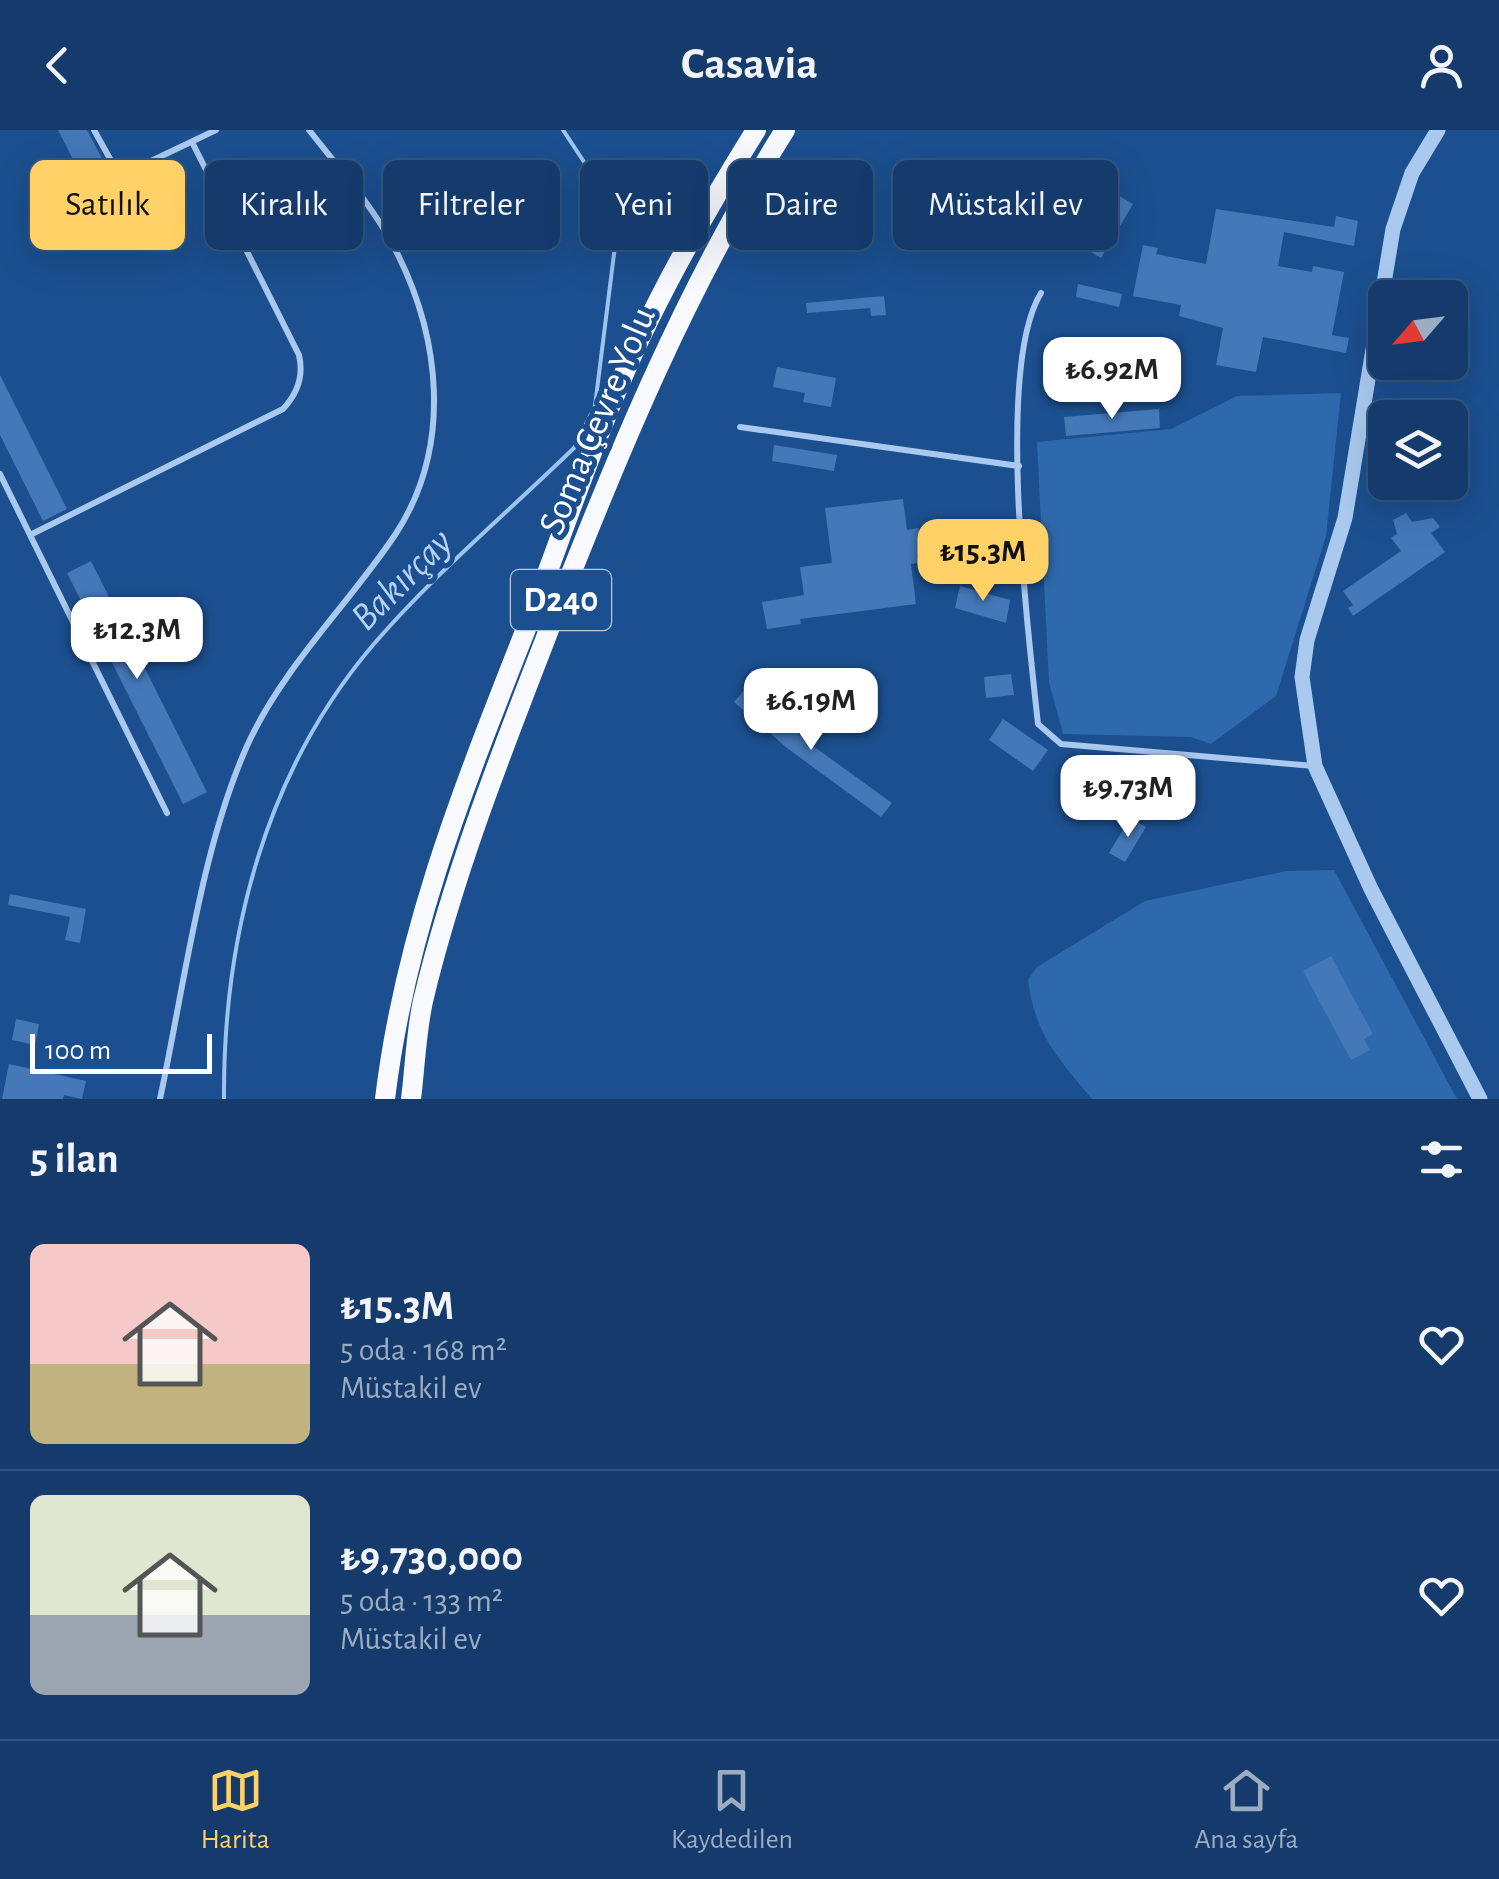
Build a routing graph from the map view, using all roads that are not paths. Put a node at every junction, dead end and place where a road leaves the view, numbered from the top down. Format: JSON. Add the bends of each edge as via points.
{"nodes":[{"id":1,"x":94,"y":130,"type":"edge"},
{"id":2,"x":216,"y":130,"type":"edge"},
{"id":3,"x":309,"y":130,"type":"edge"},
{"id":4,"x":756,"y":130,"type":"edge"},
{"id":5,"x":786,"y":130,"type":"edge"},
{"id":6,"x":1438,"y":130,"type":"edge"},
{"id":7,"x":192,"y":142,"type":"junction"},
{"id":8,"x":1041,"y":293,"type":"dead end"},
{"id":9,"x":740,"y":427,"type":"dead end"},
{"id":10,"x":1019,"y":466,"type":"junction"},
{"id":11,"x":0,"y":474,"type":"edge"},
{"id":12,"x":30,"y":535,"type":"junction"},
{"id":13,"x":1315,"y":766,"type":"junction"},
{"id":14,"x":167,"y":813,"type":"dead end"},
{"id":15,"x":160,"y":1099,"type":"edge"},
{"id":16,"x":385,"y":1099,"type":"edge"},
{"id":17,"x":411,"y":1099,"type":"edge"},
{"id":18,"x":1480,"y":1099,"type":"edge"}],
"edges":[{"from":1,"to":7,"type":"lane","via":[[111,163],[123,171]]},
{"from":2,"to":7,"type":"lane"},
{"from":3,"to":15,"type":"lane","via":[[393,245],[423,315],[436,392],[426,476],[396,532],[249,742],[222,809]]},
{"from":4,"to":16,"type":"highway","name":"Soma Çevre Yolu","number":"D240","via":[[620,383],[467,779],[421,913]]},
{"from":5,"to":17,"type":"highway","name":"Soma Çevre Yolu","number":"D240","via":[[664,346],[523,698],[458,872],[422,1005]]},
{"from":6,"to":13,"type":"street","via":[[1412,174],[1393,229],[1345,518],[1307,640],[1302,677]]},
{"from":7,"to":12,"type":"lane","via":[[298,355],[298,388],[283,409]]},
{"from":8,"to":10,"type":"lane","via":[[1030,311],[1016,405]]},
{"from":9,"to":10,"type":"lane"},
{"from":10,"to":13,"type":"lane","via":[[1038,724],[1061,744]]},
{"from":11,"to":12,"type":"lane"},
{"from":12,"to":14,"type":"lane"},
{"from":13,"to":18,"type":"street"}]}
